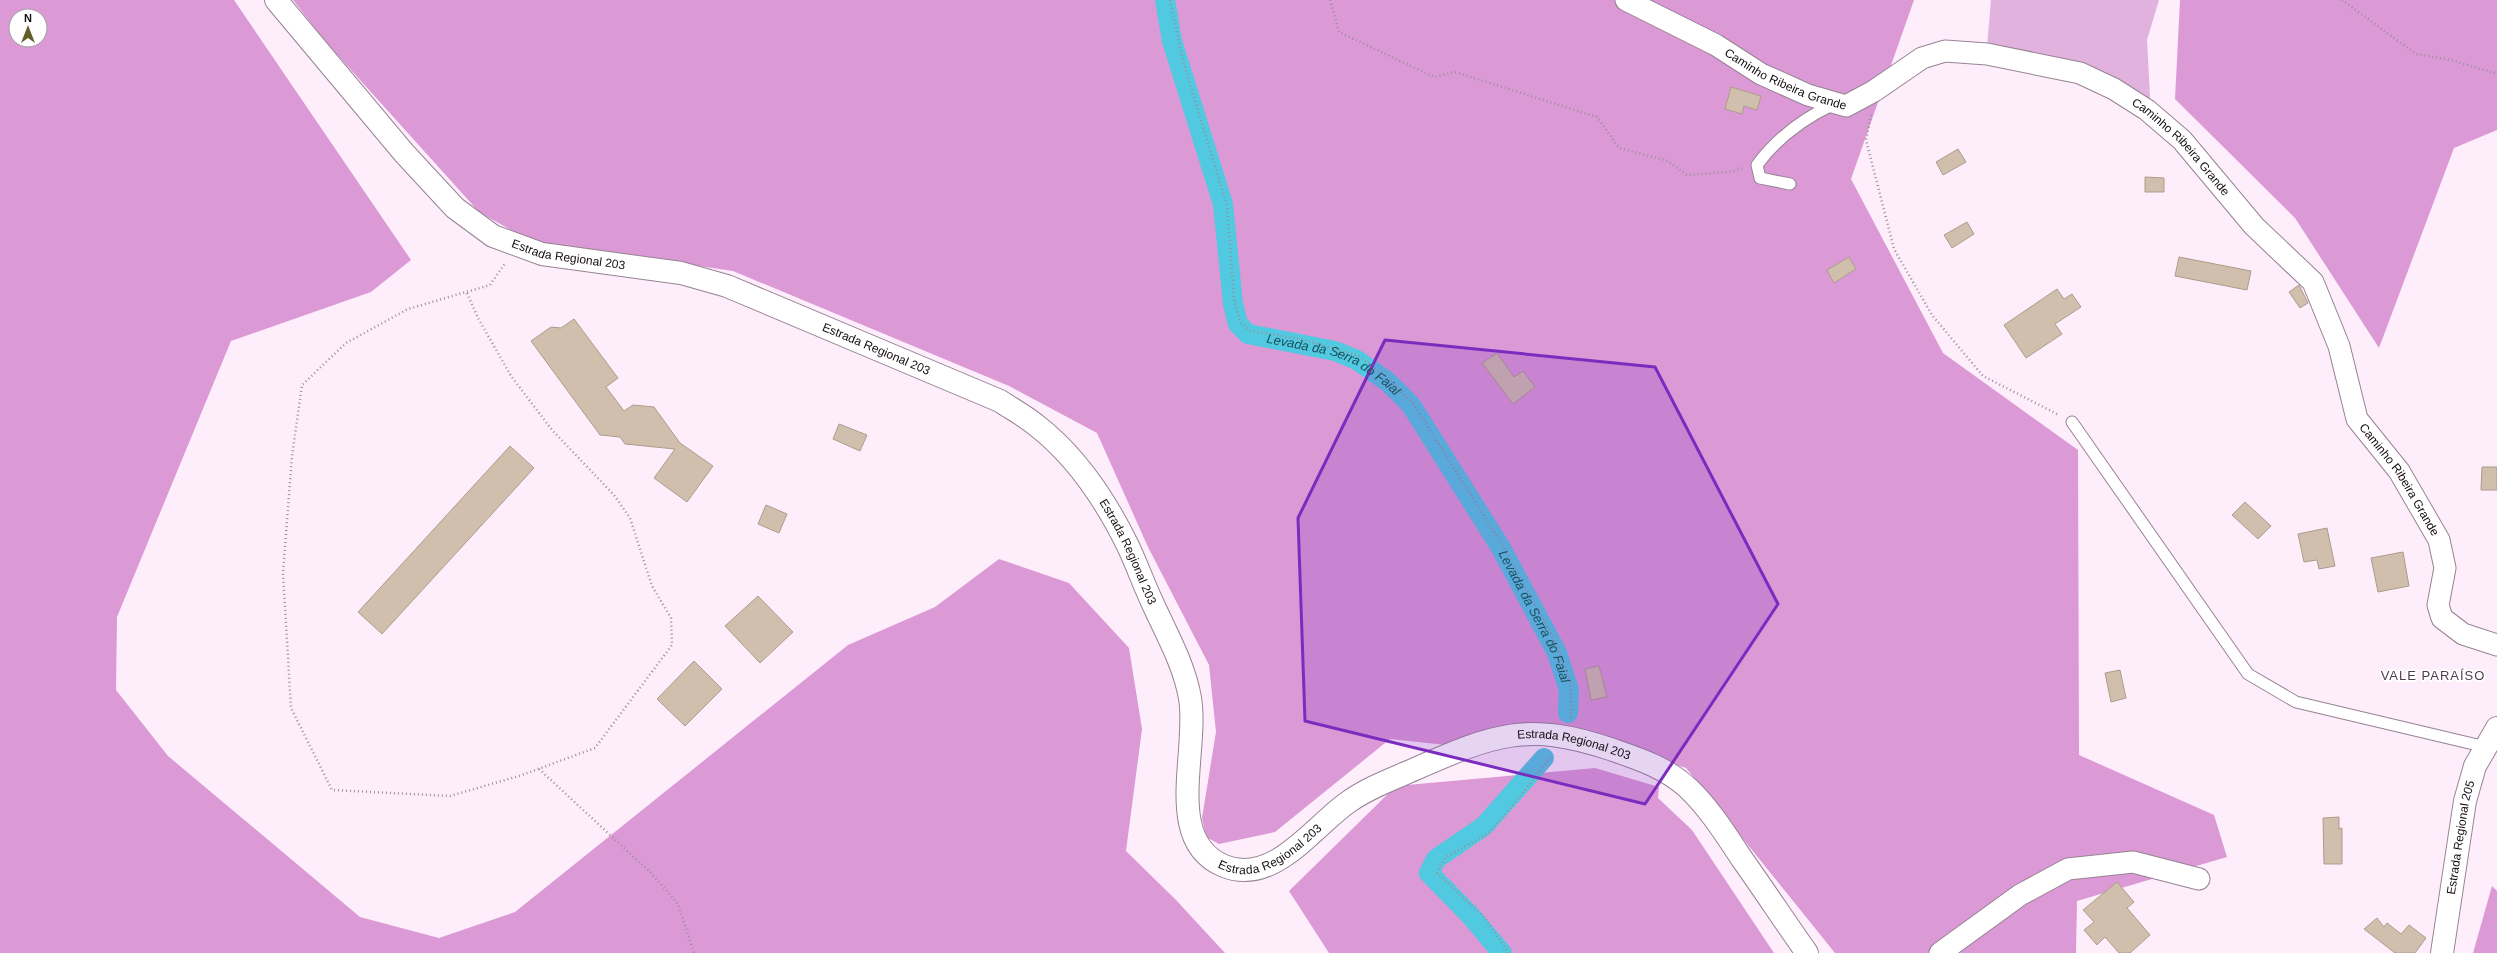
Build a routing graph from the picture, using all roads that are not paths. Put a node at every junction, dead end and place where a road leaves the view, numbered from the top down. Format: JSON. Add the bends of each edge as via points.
{"nodes":[{"id":1,"x":276,"y":0,"type":"edge"},
{"id":2,"x":1626,"y":0,"type":"edge"},
{"id":3,"x":1836,"y":103,"type":"junction"},
{"id":4,"x":1790,"y":184,"type":"dead end"},
{"id":5,"x":2072,"y":422,"type":"road end"},
{"id":6,"x":2497,"y":645,"type":"edge"},
{"id":7,"x":2497,"y":728,"type":"edge"},
{"id":8,"x":2486,"y":747,"type":"junction"},
{"id":9,"x":2199,"y":879,"type":"dead end"},
{"id":10,"x":1807,"y":953,"type":"edge"},
{"id":11,"x":1940,"y":953,"type":"edge"},
{"id":12,"x":2442,"y":953,"type":"edge"}],
"edges":[{"from":1,"to":10,"type":"main road","name":"Estrada Regional 203","via":[[404,153],[455,208],[476,226],[512,245],[542,254],[681,273],[727,286],[1000,401],[1038,426],[1078,466],[1103,501],[1128,545],[1177,653],[1186,683],[1193,725],[1187,817],[1201,851],[1212,860],[1227,868],[1251,870],[1264,867],[1295,846],[1348,801],[1465,747],[1501,736],[1532,733],[1563,735],[1648,762],[1663,769],[1688,788],[1716,821]]},
{"from":2,"to":3,"type":"street","name":"Caminho Ribeira Grande","via":[[1716,45],[1761,74],[1808,95]]},
{"from":3,"to":4,"type":"lane","via":[[1809,115],[1767,151],[1757,165],[1760,178]]},
{"from":3,"to":6,"type":"street","name":"Caminho Ribeira Grande","via":[[1846,106],[1874,91],[1922,58],[1945,51],[1987,54],[2080,73],[2114,89],[2146,110],[2182,140],[2254,226],[2313,282],[2339,346],[2357,419],[2399,471],[2439,540],[2445,568],[2438,605],[2442,618],[2463,634]]},
{"from":5,"to":8,"type":"lane","via":[[2248,674],[2296,702]]},
{"from":7,"to":8,"type":"main road","name":"Estrada Regional 205"},
{"from":8,"to":12,"type":"main road","name":"Estrada Regional 205","via":[[2475,766],[2465,801]]},
{"from":9,"to":11,"type":"street","via":[[2133,862],[2068,869],[2020,895]]}]}
